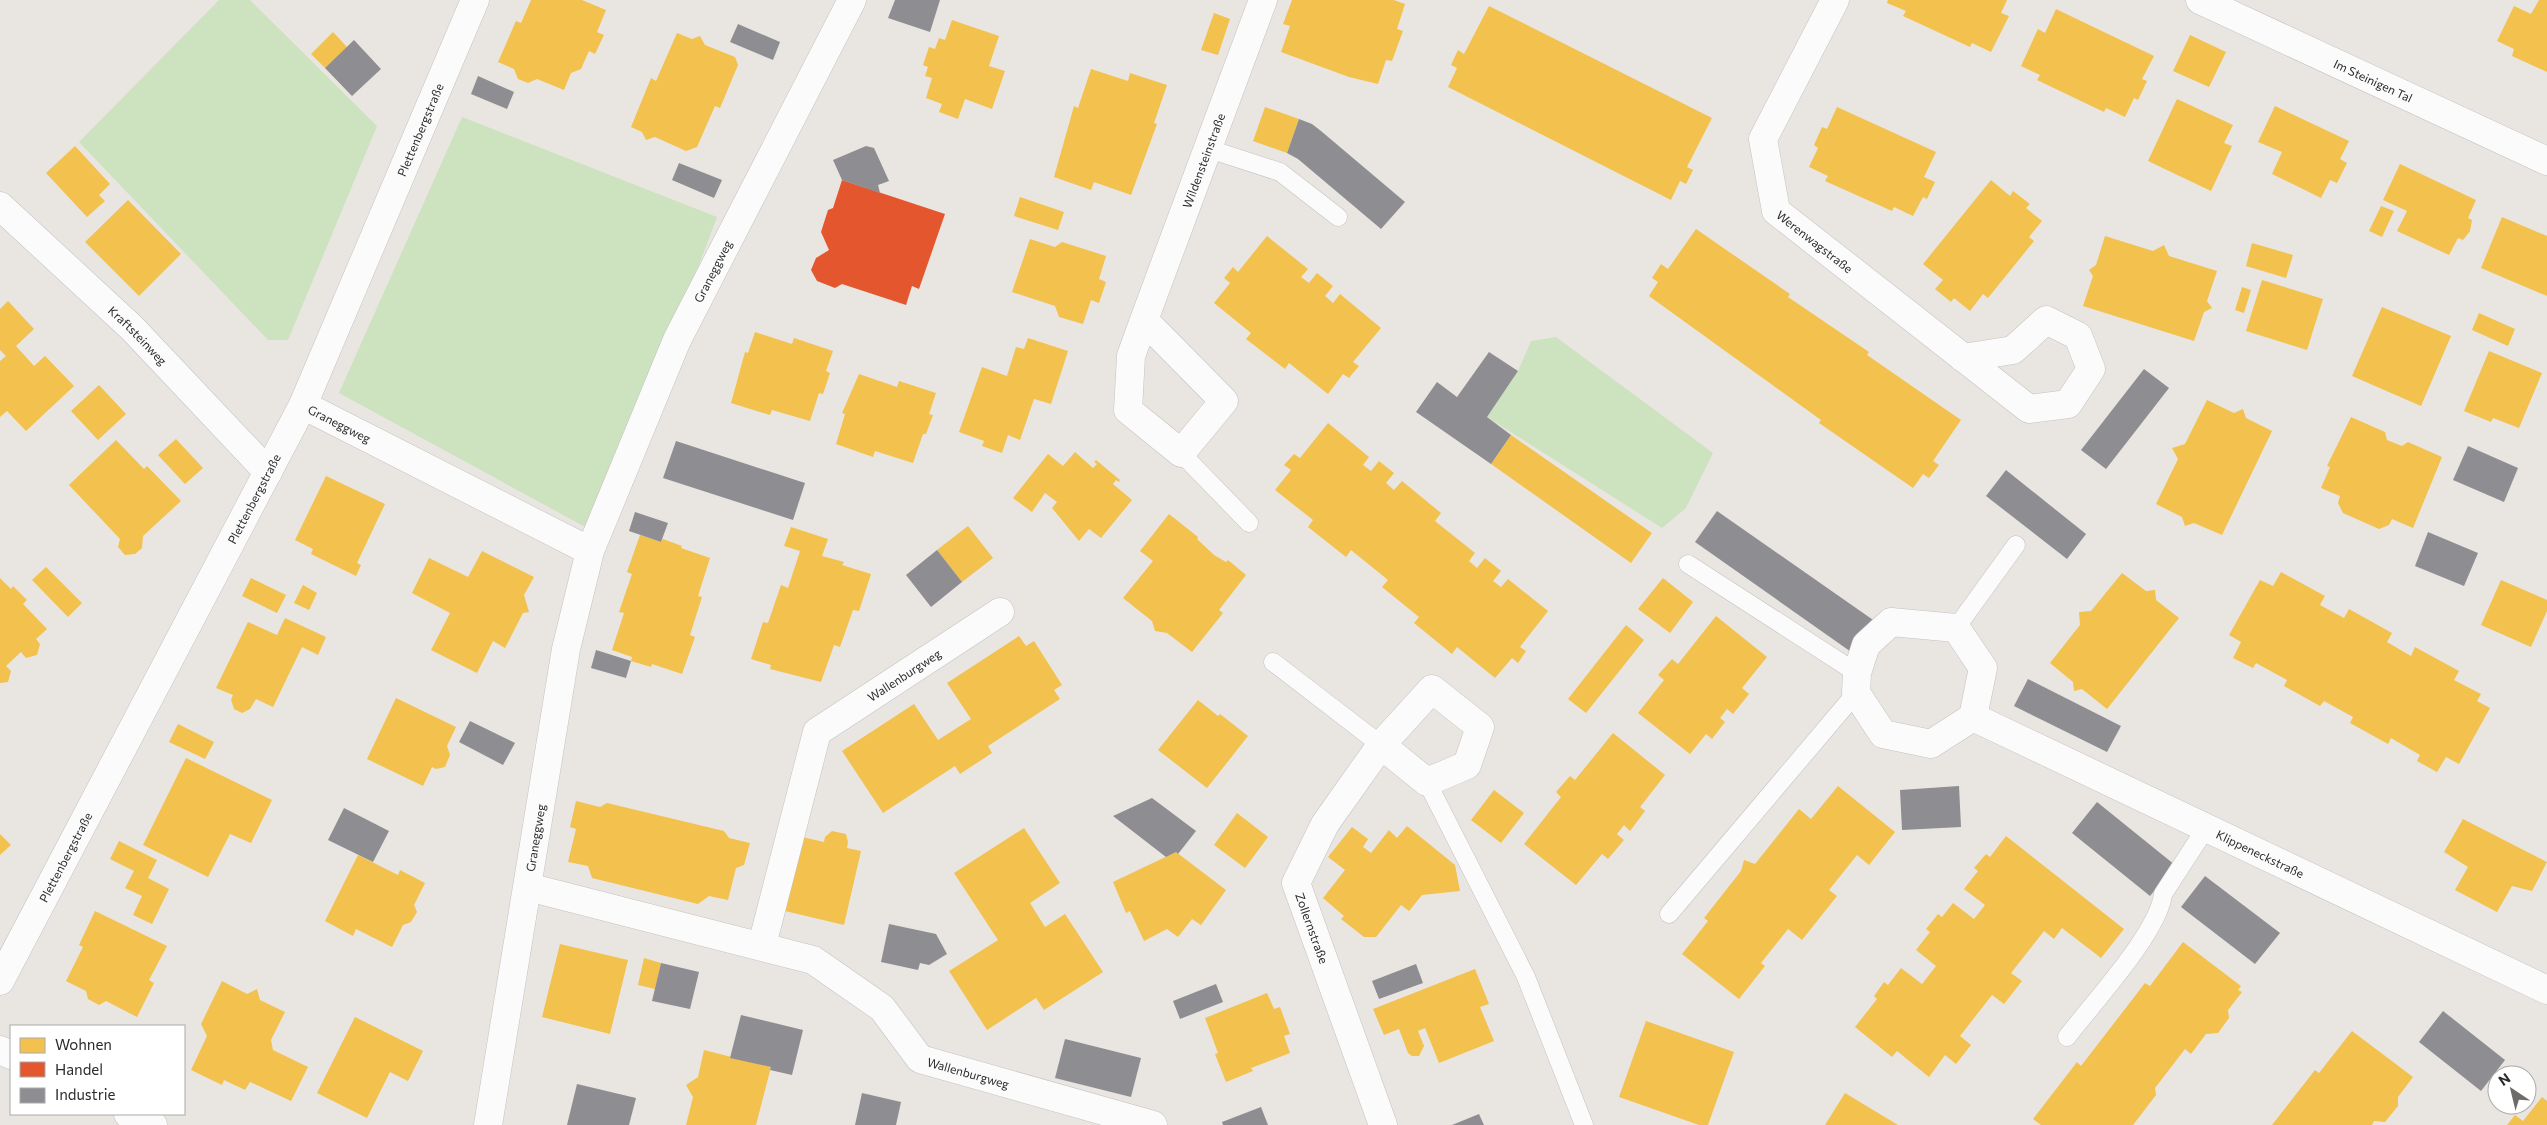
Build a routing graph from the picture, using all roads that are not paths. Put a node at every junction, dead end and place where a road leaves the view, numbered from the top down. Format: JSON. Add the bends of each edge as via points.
{"nodes":[{"id":1,"x":475,"y":0,"type":"edge"},
{"id":2,"x":852,"y":0,"type":"edge"},
{"id":3,"x":1263,"y":0,"type":"edge"},
{"id":4,"x":1835,"y":0,"type":"edge"},
{"id":5,"x":2200,"y":0,"type":"edge"},
{"id":6,"x":1209,"y":149,"type":"junction"},
{"id":7,"x":2547,"y":161,"type":"edge"},
{"id":8,"x":3,"y":216,"type":"edge"},
{"id":9,"x":1338,"y":217,"type":"dead end"},
{"id":10,"x":1144,"y":320,"type":"junction"},
{"id":11,"x":1963,"y":358,"type":"dead end"},
{"id":12,"x":303,"y":405,"type":"junction"},
{"id":13,"x":1181,"y":453,"type":"junction"},
{"id":14,"x":268,"y":472,"type":"junction"},
{"id":15,"x":1250,"y":523,"type":"dead end"},
{"id":16,"x":2016,"y":545,"type":"dead end"},
{"id":17,"x":590,"y":551,"type":"junction"},
{"id":18,"x":1688,"y":564,"type":"dead end"},
{"id":19,"x":1000,"y":612,"type":"dead end"},
{"id":20,"x":1956,"y":628,"type":"junction"},
{"id":21,"x":1272,"y":662,"type":"dead end"},
{"id":22,"x":1857,"y":683,"type":"junction"},
{"id":23,"x":1973,"y":717,"type":"junction"},
{"id":24,"x":1381,"y":745,"type":"junction"},
{"id":25,"x":1426,"y":782,"type":"junction"},
{"id":26,"x":2206,"y":828,"type":"junction"},
{"id":27,"x":528,"y":887,"type":"junction"},
{"id":28,"x":1669,"y":914,"type":"dead end"},
{"id":29,"x":762,"y":945,"type":"junction"},
{"id":30,"x":0,"y":981,"type":"edge"},
{"id":31,"x":2547,"y":990,"type":"edge"},
{"id":32,"x":2067,"y":1037,"type":"dead end"},
{"id":33,"x":130,"y":1115,"type":"edge"},
{"id":34,"x":153,"y":1125,"type":"edge"},
{"id":35,"x":488,"y":1125,"type":"edge"},
{"id":36,"x":1153,"y":1125,"type":"edge"},
{"id":37,"x":1383,"y":1125,"type":"edge"},
{"id":38,"x":1584,"y":1125,"type":"edge"}],
"edges":[{"from":1,"to":12,"type":"street","name":"Plettenbergstraße"},
{"from":2,"to":17,"type":"street","name":"Graneggweg","via":[[677,340]]},
{"from":3,"to":6,"type":"street","name":"Wildensteinstraße"},
{"from":4,"to":11,"type":"street","name":"Werenwagstraße","via":[[1763,139],[1776,211]]},
{"from":5,"to":7,"type":"street","name":"Im Steinigen Tal"},
{"from":6,"to":9,"type":"lane","via":[[1280,172]]},
{"from":6,"to":10,"type":"street","name":"Wildensteinstraße"},
{"from":8,"to":14,"type":"street","name":"Kraftsteinweg","via":[[132,328]]},
{"from":10,"to":13,"type":"street","name":"Wildensteinstraße","via":[[1131,356],[1128,410]]},
{"from":10,"to":13,"type":"street","via":[[1224,401]]},
{"from":12,"to":14,"type":"street","name":"Plettenbergstraße"},
{"from":12,"to":17,"type":"street","name":"Graneggweg"},
{"from":13,"to":15,"type":"lane"},
{"from":14,"to":30,"type":"street","name":"Plettenbergstraße"},
{"from":16,"to":20,"type":"lane"},
{"from":17,"to":27,"type":"street","name":"Graneggweg","via":[[566,649]]},
{"from":18,"to":22,"type":"lane"},
{"from":19,"to":29,"type":"street","name":"Wallenburgweg","via":[[817,732]]},
{"from":20,"to":22,"type":"street","via":[[1891,622],[1866,645]]},
{"from":20,"to":23,"type":"street","via":[[1983,668]]},
{"from":21,"to":24,"type":"lane"},
{"from":22,"to":23,"type":"street","via":[[1884,734],[1932,744]]},
{"from":22,"to":28,"type":"lane"},
{"from":23,"to":26,"type":"street","name":"Klippeneckstraße"},
{"from":24,"to":25,"type":"street"},
{"from":24,"to":25,"type":"street","name":"Zollernstraße","via":[[1432,689],[1480,727],[1467,765]]},
{"from":24,"to":37,"type":"street","name":"Zollernstraße","via":[[1325,824],[1296,883]]},
{"from":25,"to":38,"type":"lane","via":[[1526,977]]},
{"from":26,"to":31,"type":"street","name":"Klippeneckstraße"},
{"from":26,"to":32,"type":"lane","via":[[2163,894],[2162,906],[2152,927]]},
{"from":27,"to":29,"type":"street","name":"Wallenburgweg"},
{"from":27,"to":35,"type":"street","name":"Graneggweg"},
{"from":29,"to":36,"type":"street","name":"Wallenburgweg","via":[[813,960],[882,1008],[920,1059]]},
{"from":33,"to":34,"type":"street"}]}
